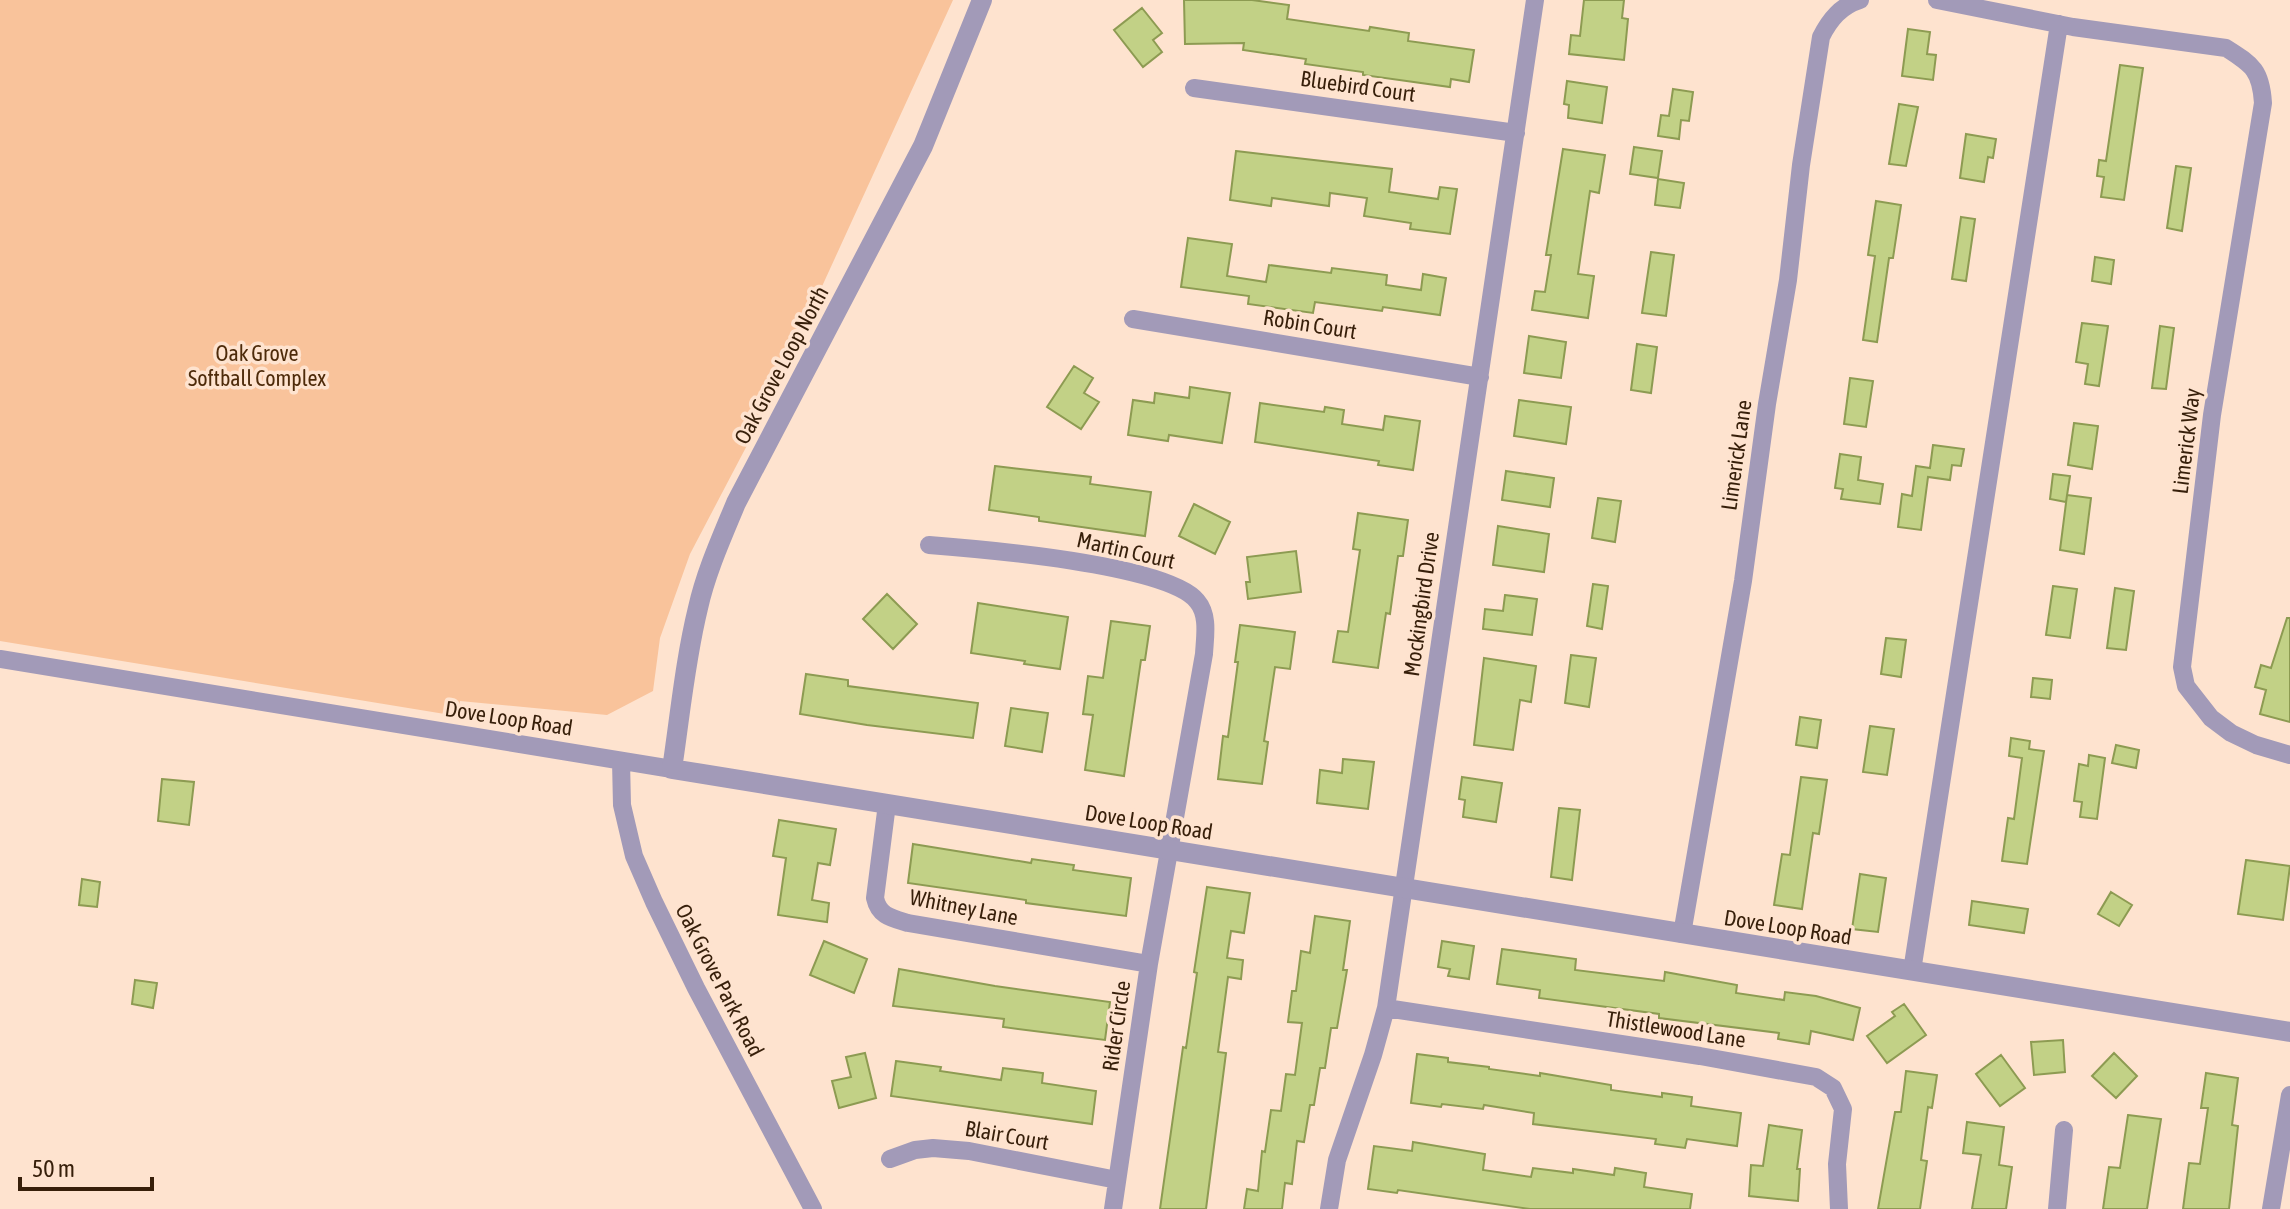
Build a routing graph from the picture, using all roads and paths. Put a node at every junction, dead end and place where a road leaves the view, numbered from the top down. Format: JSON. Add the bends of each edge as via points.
{"nodes":[{"id":1,"x":982,"y":0,"type":"edge"},
{"id":2,"x":1535,"y":0,"type":"edge"},
{"id":3,"x":1860,"y":0,"type":"edge"},
{"id":4,"x":1937,"y":0,"type":"edge"},
{"id":5,"x":2059,"y":24,"type":"junction"},
{"id":6,"x":1194,"y":88,"type":"dead end"},
{"id":7,"x":1516,"y":133,"type":"junction"},
{"id":8,"x":1133,"y":319,"type":"dead end"},
{"id":9,"x":1480,"y":377,"type":"junction"},
{"id":10,"x":929,"y":545,"type":"dead end"},
{"id":11,"x":0,"y":659,"type":"edge"},
{"id":12,"x":2290,"y":755,"type":"edge"},
{"id":13,"x":621,"y":761,"type":"junction"},
{"id":14,"x":672,"y":769,"type":"junction"},
{"id":15,"x":887,"y":804,"type":"junction"},
{"id":16,"x":1171,"y":850,"type":"junction"},
{"id":17,"x":1403,"y":888,"type":"junction"},
{"id":18,"x":1682,"y":934,"type":"junction"},
{"id":19,"x":1149,"y":964,"type":"junction"},
{"id":20,"x":1912,"y":971,"type":"junction"},
{"id":21,"x":1386,"y":1008,"type":"junction"},
{"id":22,"x":2290,"y":1032,"type":"edge"},
{"id":23,"x":2290,"y":1095,"type":"edge"},
{"id":24,"x":2064,"y":1130,"type":"dead end"},
{"id":25,"x":890,"y":1159,"type":"dead end"},
{"id":26,"x":1117,"y":1180,"type":"junction"},
{"id":27,"x":813,"y":1209,"type":"edge"},
{"id":28,"x":1113,"y":1209,"type":"edge"},
{"id":29,"x":1329,"y":1209,"type":"edge"},
{"id":30,"x":1839,"y":1209,"type":"edge"},
{"id":31,"x":2057,"y":1209,"type":"edge"},
{"id":32,"x":2271,"y":1209,"type":"edge"}],
"edges":[{"from":1,"to":14,"type":"street","name":"Oak Grove Loop North","via":[[923,146],[736,503],[714,557],[695,620]]},
{"from":2,"to":7,"type":"street","name":"Mockingbird Drive"},
{"from":3,"to":18,"type":"street","name":"Limerick Lane","via":[[1838,11],[1821,37],[1743,581]]},
{"from":4,"to":5,"type":"street"},
{"from":5,"to":12,"type":"street","name":"Limerick Way","via":[[2226,48],[2259,75],[2263,103],[2212,415],[2182,667],[2186,686],[2211,718],[2243,739]]},
{"from":5,"to":20,"type":"street"},
{"from":6,"to":7,"type":"street","name":"Bluebird Court"},
{"from":7,"to":9,"type":"street","name":"Mockingbird Drive"},
{"from":8,"to":9,"type":"street","name":"Robin Court"},
{"from":9,"to":17,"type":"street","name":"Mockingbird Drive"},
{"from":10,"to":16,"type":"street","name":"Martin Court","via":[[1009,551],[1138,573],[1195,597],[1203,608],[1204,654]]},
{"from":11,"to":13,"type":"street","name":"Dove Loop Road"},
{"from":13,"to":14,"type":"street","name":"Dove Loop Road"},
{"from":13,"to":27,"type":"street","name":"Oak Grove Park Road","via":[[622,805],[634,856],[696,988]]},
{"from":14,"to":15,"type":"street","name":"Dove Loop Road"},
{"from":15,"to":16,"type":"street","name":"Dove Loop Road"},
{"from":15,"to":19,"type":"street","name":"Whitney Lane","via":[[875,898],[884,915]]},
{"from":16,"to":17,"type":"street","name":"Dove Loop Road"},
{"from":16,"to":19,"type":"street","name":"Rider Circle"},
{"from":17,"to":18,"type":"street","name":"Dove Loop Road"},
{"from":17,"to":21,"type":"street","name":"Mockingbird Drive"},
{"from":18,"to":20,"type":"street","name":"Dove Loop Road"},
{"from":19,"to":26,"type":"street","name":"Rider Circle"},
{"from":20,"to":22,"type":"street","name":"Dove Loop Road"},
{"from":21,"to":29,"type":"street","name":"Mockingbird Drive","via":[[1337,1160]]},
{"from":21,"to":30,"type":"street","name":"Thistlewood Lane","via":[[1816,1077],[1833,1088],[1843,1109]]},
{"from":23,"to":32,"type":"street"},
{"from":24,"to":31,"type":"street"},
{"from":25,"to":26,"type":"street","name":"Blair Court","via":[[933,1148],[969,1151]]},
{"from":26,"to":28,"type":"street","name":"Rider Circle"}]}
